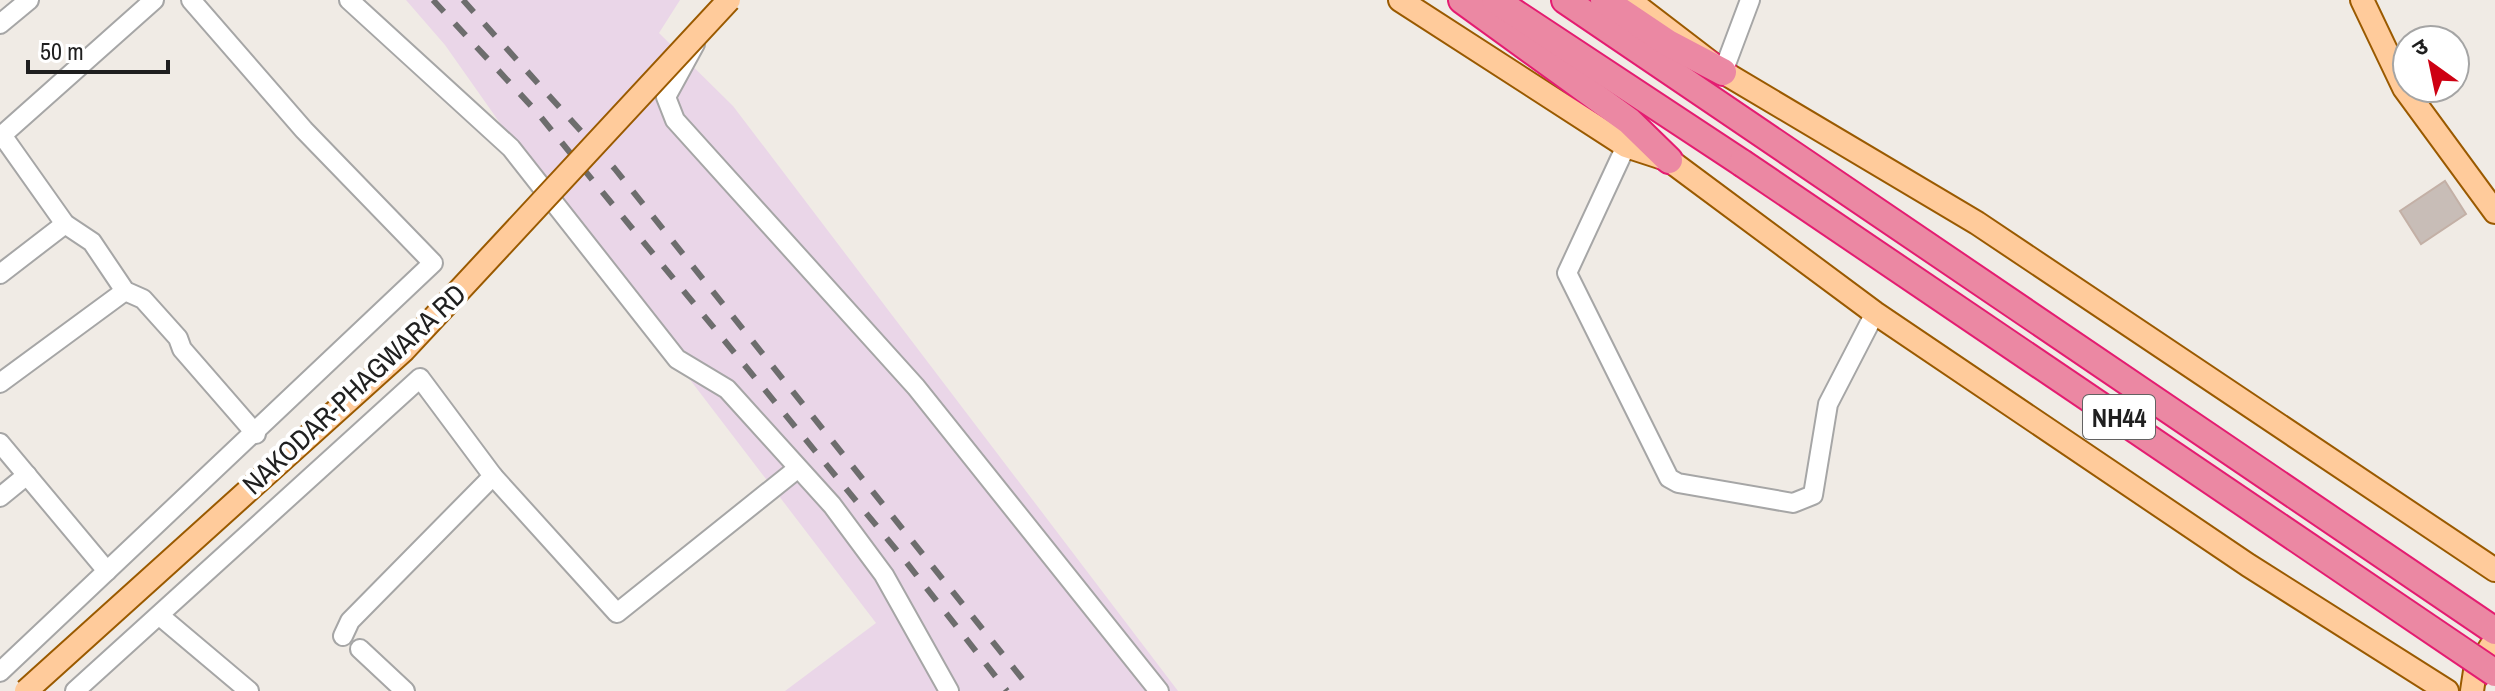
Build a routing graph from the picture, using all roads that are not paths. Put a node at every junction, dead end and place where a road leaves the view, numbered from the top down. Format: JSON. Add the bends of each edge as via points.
{"nodes":[{"id":1,"x":29,"y":0,"type":"edge"},
{"id":2,"x":154,"y":0,"type":"edge"},
{"id":3,"x":191,"y":0,"type":"edge"},
{"id":4,"x":349,"y":0,"type":"edge"},
{"id":5,"x":723,"y":0,"type":"edge"},
{"id":6,"x":729,"y":0,"type":"edge"},
{"id":7,"x":1400,"y":0,"type":"edge"},
{"id":8,"x":1462,"y":0,"type":"edge"},
{"id":9,"x":1495,"y":0,"type":"edge"},
{"id":10,"x":1565,"y":0,"type":"edge"},
{"id":11,"x":1604,"y":0,"type":"edge"},
{"id":12,"x":1629,"y":0,"type":"edge"},
{"id":13,"x":1750,"y":0,"type":"edge"},
{"id":14,"x":2362,"y":0,"type":"edge"},
{"id":15,"x":0,"y":24,"type":"edge"},
{"id":16,"x":1723,"y":72,"type":"junction"},
{"id":17,"x":1,"y":136,"type":"edge"},
{"id":18,"x":1626,"y":146,"type":"junction"},
{"id":19,"x":1669,"y":160,"type":"junction"},
{"id":20,"x":2495,"y":212,"type":"edge"},
{"id":21,"x":65,"y":224,"type":"junction"},
{"id":22,"x":0,"y":274,"type":"edge"},
{"id":23,"x":125,"y":291,"type":"junction"},
{"id":24,"x":1875,"y":313,"type":"junction"},
{"id":25,"x":0,"y":383,"type":"edge"},
{"id":26,"x":256,"y":434,"type":"junction"},
{"id":27,"x":0,"y":443,"type":"edge"},
{"id":28,"x":797,"y":469,"type":"junction"},
{"id":29,"x":27,"y":475,"type":"junction"},
{"id":30,"x":493,"y":476,"type":"junction"},
{"id":31,"x":0,"y":497,"type":"edge"},
{"id":32,"x":2495,"y":570,"type":"edge"},
{"id":33,"x":107,"y":571,"type":"junction"},
{"id":34,"x":160,"y":616,"type":"junction"},
{"id":35,"x":2495,"y":631,"type":"edge"},
{"id":36,"x":343,"y":636,"type":"dead end"},
{"id":37,"x":2495,"y":640,"type":"edge"},
{"id":38,"x":360,"y":649,"type":"dead end"},
{"id":39,"x":0,"y":672,"type":"edge"},
{"id":40,"x":2495,"y":673,"type":"edge"},
{"id":41,"x":26,"y":691,"type":"edge"},
{"id":42,"x":75,"y":691,"type":"edge"},
{"id":43,"x":249,"y":691,"type":"edge"},
{"id":44,"x":405,"y":691,"type":"edge"},
{"id":45,"x":949,"y":691,"type":"edge"},
{"id":46,"x":1159,"y":691,"type":"edge"},
{"id":47,"x":2447,"y":691,"type":"edge"},
{"id":48,"x":2472,"y":691,"type":"edge"}],
"edges":[{"from":1,"to":15,"type":"street"},
{"from":2,"to":17,"type":"street"},
{"from":3,"to":26,"type":"street","via":[[304,130],[433,263]]},
{"from":4,"to":28,"type":"street","via":[[511,148],[677,359],[727,389]]},
{"from":5,"to":46,"type":"street","via":[[666,97],[675,120],[916,387]]},
{"from":6,"to":41,"type":"main road","name":"NAKODAR-PHAGWARA RD","bridge":true,"via":[[404,350]]},
{"from":7,"to":18,"type":"main road"},
{"from":8,"to":19,"type":"highway","via":[[1629,121]]},
{"from":9,"to":40,"type":"highway","number":"NH44","bridge":true},
{"from":10,"to":35,"type":"highway","number":"NH44"},
{"from":11,"to":16,"type":"highway"},
{"from":12,"to":16,"type":"main road"},
{"from":13,"to":16,"type":"street"},
{"from":14,"to":20,"type":"main road","via":[[2404,88]]},
{"from":16,"to":32,"type":"main road","via":[[1977,223]]},
{"from":17,"to":21,"type":"street"},
{"from":18,"to":19,"type":"main road"},
{"from":18,"to":24,"type":"street","via":[[1567,273],[1669,478],[1793,503],[1813,495],[1828,404]]},
{"from":19,"to":24,"type":"main road"},
{"from":21,"to":22,"type":"street"},
{"from":21,"to":23,"type":"street","via":[[92,242]]},
{"from":23,"to":25,"type":"street"},
{"from":23,"to":26,"type":"street","via":[[143,299]]},
{"from":24,"to":47,"type":"main road","via":[[2248,565]]},
{"from":26,"to":33,"type":"street"},
{"from":27,"to":29,"type":"street"},
{"from":28,"to":30,"type":"street","via":[[617,613]]},
{"from":28,"to":45,"type":"street","via":[[832,505],[884,575]]},
{"from":29,"to":31,"type":"street"},
{"from":29,"to":33,"type":"street"},
{"from":30,"to":34,"type":"street","via":[[420,378]]},
{"from":30,"to":36,"type":"street","via":[[350,621]]},
{"from":33,"to":39,"type":"street"},
{"from":34,"to":42,"type":"street"},
{"from":34,"to":43,"type":"street"},
{"from":37,"to":48,"type":"main road","via":[[2475,671]]},
{"from":38,"to":44,"type":"street"}]}
